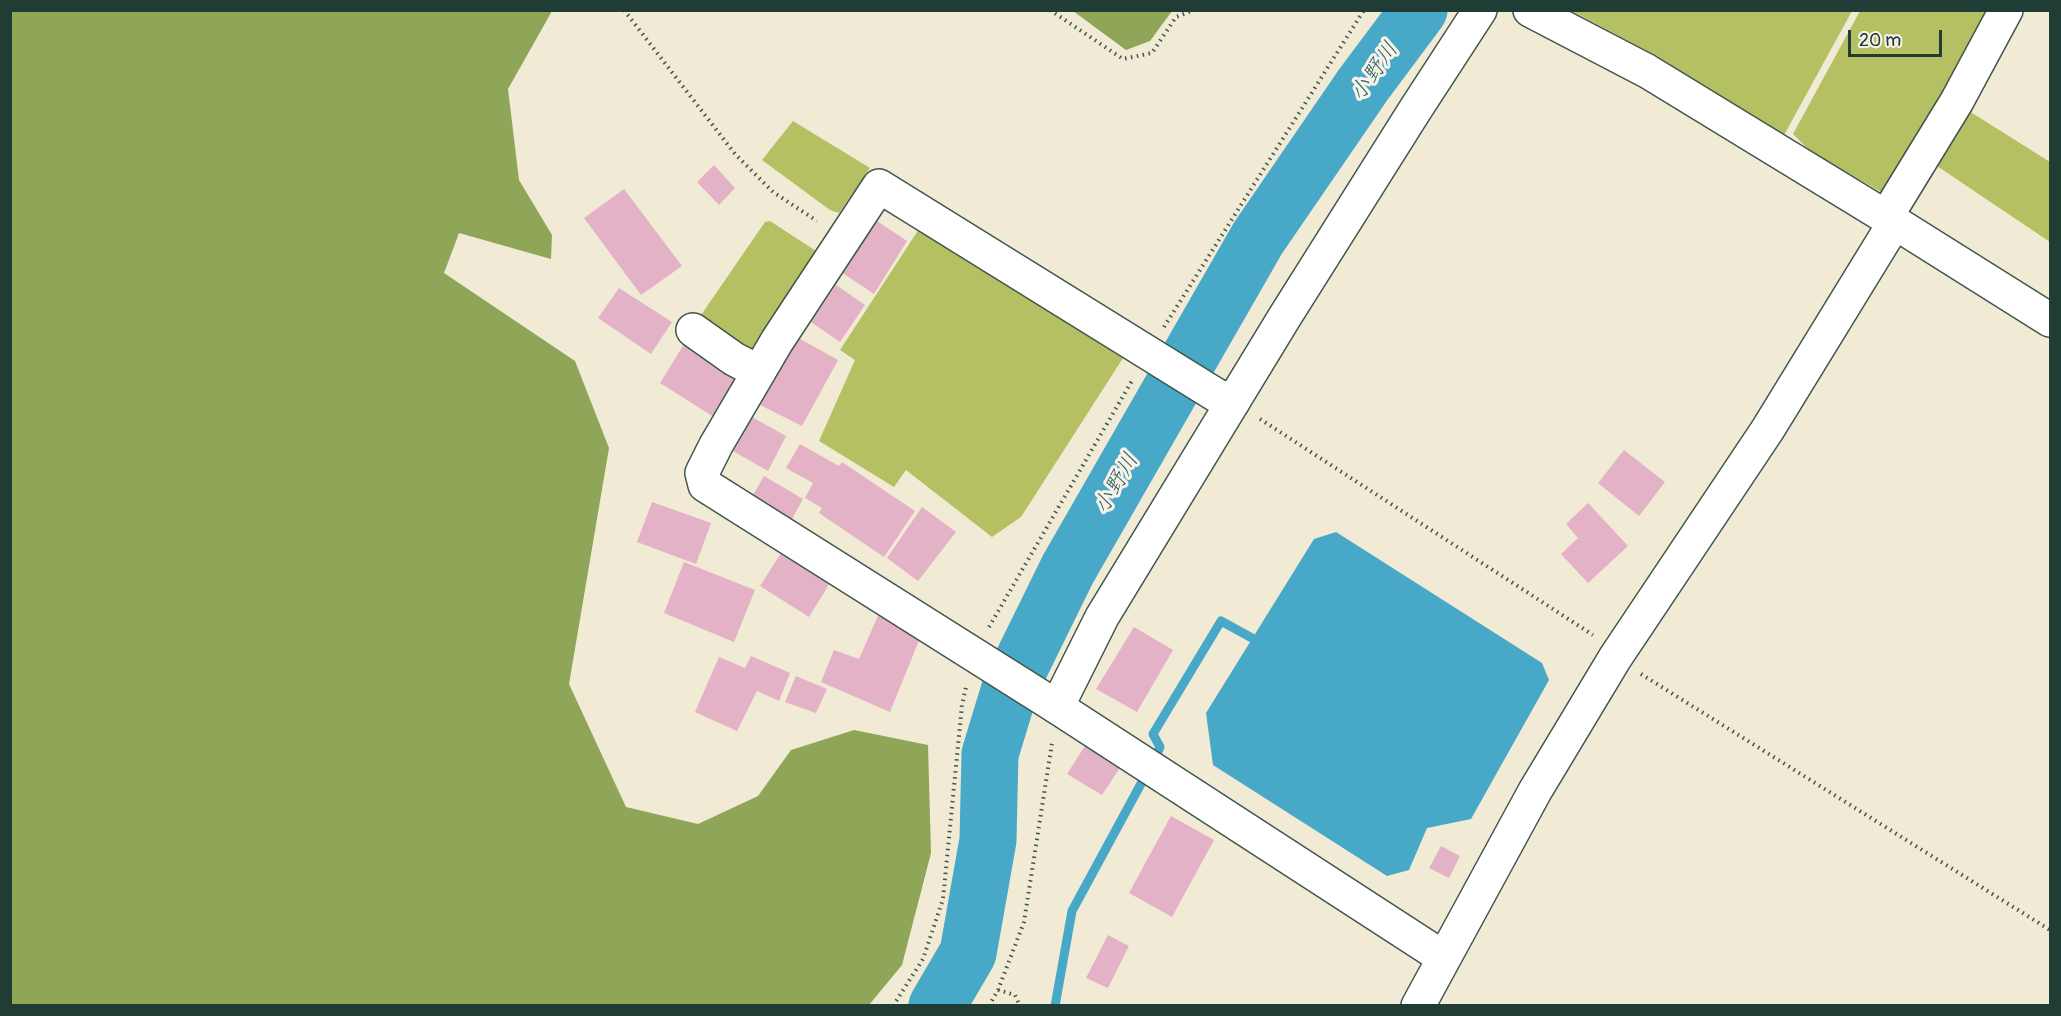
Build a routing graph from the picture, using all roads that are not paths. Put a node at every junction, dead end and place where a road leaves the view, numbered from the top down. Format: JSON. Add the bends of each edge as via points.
{"nodes":[{"id":1,"x":1480,"y":10,"type":"edge"},
{"id":2,"x":1530,"y":10,"type":"edge"},
{"id":3,"x":2006,"y":10,"type":"edge"},
{"id":4,"x":1891,"y":219,"type":"junction"},
{"id":5,"x":2050,"y":320,"type":"edge"},
{"id":6,"x":693,"y":330,"type":"dead end"},
{"id":7,"x":759,"y":372,"type":"junction"},
{"id":8,"x":1224,"y":398,"type":"junction"},
{"id":9,"x":1049,"y":701,"type":"junction"},
{"id":10,"x":1444,"y":958,"type":"junction"},
{"id":11,"x":1418,"y":1005,"type":"edge"}],
"edges":[{"from":1,"to":8,"type":"street"},
{"from":2,"to":4,"type":"street","via":[[1647,71]]},
{"from":3,"to":4,"type":"street"},
{"from":4,"to":5,"type":"street"},
{"from":4,"to":10,"type":"street","via":[[1768,429],[1617,655],[1535,792]]},
{"from":6,"to":7,"type":"street"},
{"from":7,"to":8,"type":"street","via":[[879,186]]},
{"from":7,"to":9,"type":"street","via":[[702,473],[705,485]]},
{"from":8,"to":9,"type":"street","via":[[1101,617]]},
{"from":9,"to":10,"type":"street"},
{"from":10,"to":11,"type":"street"}]}
